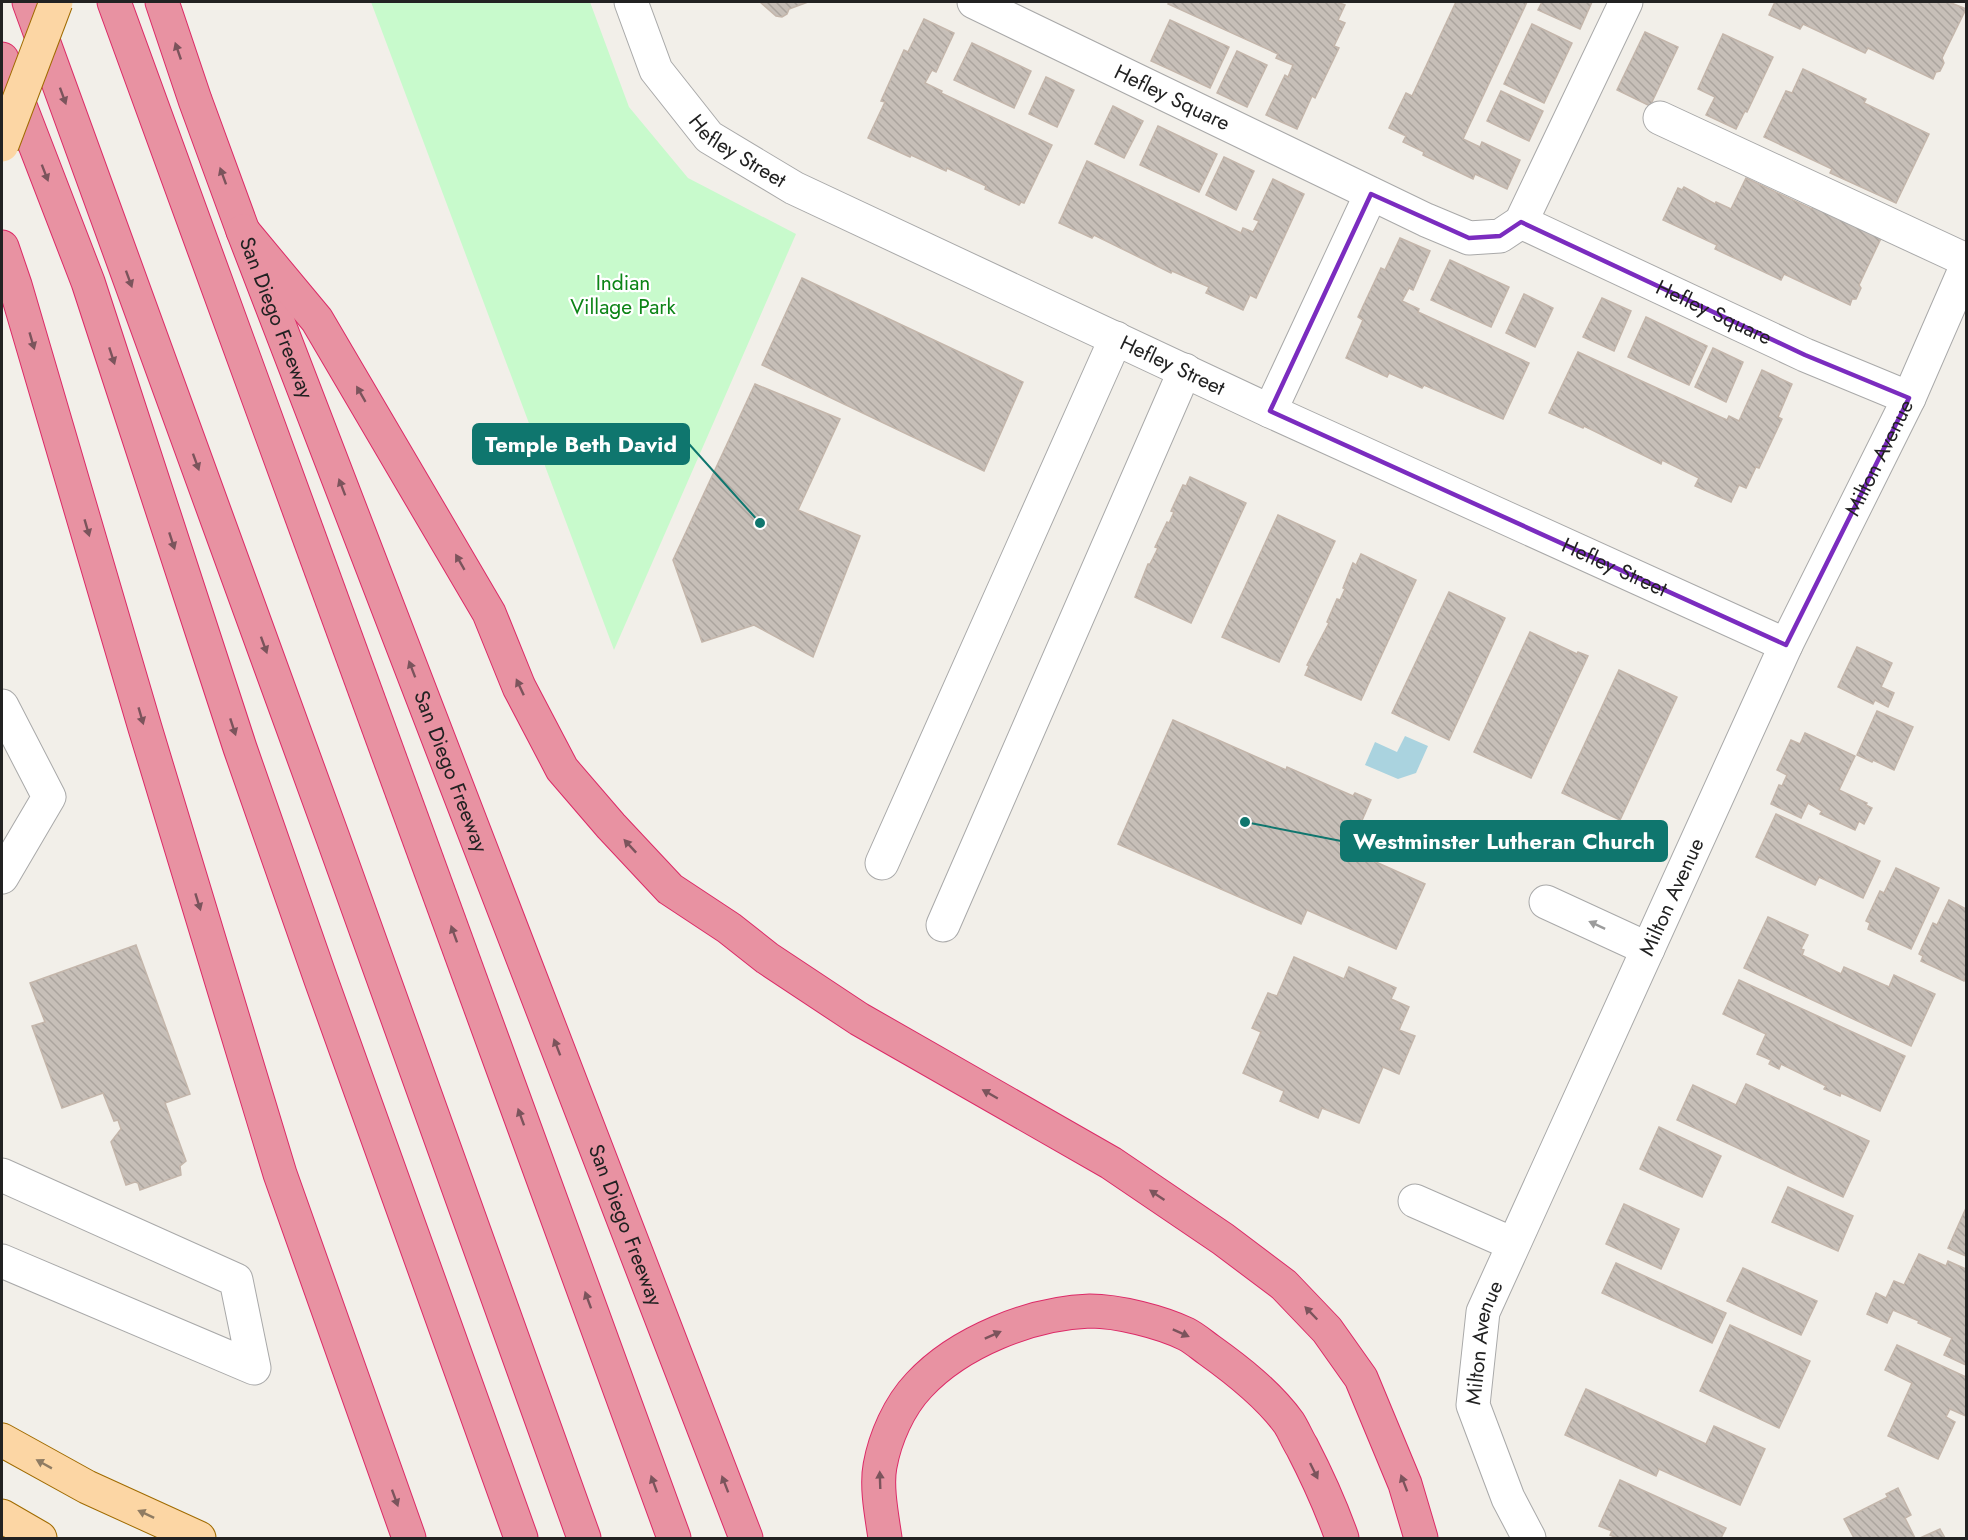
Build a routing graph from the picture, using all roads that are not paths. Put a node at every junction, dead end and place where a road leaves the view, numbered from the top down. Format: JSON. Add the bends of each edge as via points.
{"nodes":[{"id":1,"x":29,"y":2,"type":"edge"},
{"id":2,"x":56,"y":2,"type":"edge"},
{"id":3,"x":114,"y":2,"type":"edge"},
{"id":4,"x":162,"y":2,"type":"edge"},
{"id":5,"x":631,"y":2,"type":"edge"},
{"id":6,"x":974,"y":2,"type":"edge"},
{"id":7,"x":1626,"y":2,"type":"edge"},
{"id":8,"x":2,"y":59,"type":"edge"},
{"id":9,"x":1660,"y":118,"type":"dead end"},
{"id":10,"x":2,"y":145,"type":"edge"},
{"id":11,"x":1371,"y":194,"type":"junction"},
{"id":12,"x":1521,"y":222,"type":"junction"},
{"id":13,"x":243,"y":231,"type":"junction"},
{"id":14,"x":2,"y":247,"type":"edge"},
{"id":15,"x":1966,"y":260,"type":"edge"},
{"id":16,"x":1966,"y":267,"type":"edge"},
{"id":17,"x":1116,"y":338,"type":"junction"},
{"id":18,"x":1185,"y":370,"type":"junction"},
{"id":19,"x":1909,"y":398,"type":"junction"},
{"id":20,"x":1270,"y":411,"type":"junction"},
{"id":21,"x":1786,"y":645,"type":"junction"},
{"id":22,"x":2,"y":706,"type":"edge"},
{"id":23,"x":882,"y":863,"type":"dead end"},
{"id":24,"x":2,"y":877,"type":"edge"},
{"id":25,"x":1546,"y":902,"type":"dead end"},
{"id":26,"x":944,"y":925,"type":"dead end"},
{"id":27,"x":1648,"y":949,"type":"junction"},
{"id":28,"x":2,"y":1175,"type":"edge"},
{"id":29,"x":1415,"y":1201,"type":"dead end"},
{"id":30,"x":1513,"y":1244,"type":"junction"},
{"id":31,"x":2,"y":1261,"type":"edge"},
{"id":32,"x":2,"y":1440,"type":"edge"},
{"id":33,"x":2,"y":1516,"type":"edge"},
{"id":34,"x":40,"y":1539,"type":"edge"},
{"id":35,"x":199,"y":1539,"type":"edge"},
{"id":36,"x":409,"y":1539,"type":"edge"},
{"id":37,"x":521,"y":1539,"type":"edge"},
{"id":38,"x":584,"y":1539,"type":"edge"},
{"id":39,"x":674,"y":1539,"type":"edge"},
{"id":40,"x":746,"y":1539,"type":"edge"},
{"id":41,"x":885,"y":1539,"type":"edge"},
{"id":42,"x":1342,"y":1539,"type":"edge"},
{"id":43,"x":1421,"y":1539,"type":"edge"},
{"id":44,"x":1529,"y":1539,"type":"edge"}],
"edges":[{"from":1,"to":38,"type":"highway","one_way":true},
{"from":2,"to":10,"type":"main road","bridge":true},
{"from":39,"to":3,"type":"highway","one_way":true},
{"from":13,"to":4,"type":"highway","name":"San Diego Freeway","one_way":true},
{"from":5,"to":17,"type":"street","name":"Hefley Street","via":[[656,70],[709,136],[794,188]]},
{"from":6,"to":11,"type":"street","name":"Hefley Square"},
{"from":7,"to":12,"type":"street"},
{"from":8,"to":37,"type":"highway","one_way":true,"via":[[88,282],[240,748]]},
{"from":9,"to":15,"type":"street"},
{"from":11,"to":12,"type":"street","name":"Hefley Square","via":[[1469,238],[1500,236]]},
{"from":11,"to":20,"type":"street"},
{"from":12,"to":19,"type":"street","name":"Hefley Square","via":[[1805,355]]},
{"from":40,"to":13,"type":"highway","name":"San Diego Freeway","one_way":true},
{"from":43,"to":13,"type":"highway","one_way":true,"via":[[1405,1484],[1361,1378],[1327,1330],[1284,1285],[1111,1163],[859,1019],[767,958],[670,889],[611,826],[562,769],[519,687],[489,613],[317,320]]},
{"from":14,"to":36,"type":"highway","one_way":true,"via":[[280,1174]]},
{"from":16,"to":19,"type":"street","name":"Milton Avenue"},
{"from":17,"to":18,"type":"street","name":"Hefley Street"},
{"from":17,"to":23,"type":"street"},
{"from":18,"to":20,"type":"street","name":"Hefley Street"},
{"from":18,"to":26,"type":"street"},
{"from":19,"to":21,"type":"street","name":"Milton Avenue"},
{"from":20,"to":21,"type":"street","name":"Hefley Street"},
{"from":21,"to":27,"type":"street","name":"Milton Avenue"},
{"from":22,"to":24,"type":"street","via":[[49,797]]},
{"from":27,"to":25,"type":"street","one_way":true},
{"from":27,"to":30,"type":"street","name":"Milton Avenue"},
{"from":28,"to":31,"type":"street","via":[[236,1280],[254,1368]]},
{"from":29,"to":30,"type":"street"},
{"from":30,"to":44,"type":"street","name":"Milton Avenue","via":[[1483,1312],[1473,1405],[1508,1498]]},
{"from":35,"to":32,"type":"main road","one_way":true,"via":[[87,1487]]},
{"from":33,"to":34,"type":"main road"},
{"from":41,"to":42,"type":"highway","one_way":true,"via":[[879,1468],[899,1413],[919,1385],[949,1360],[1009,1328],[1043,1317],[1091,1311],[1141,1318],[1187,1335],[1259,1390],[1289,1423]]}]}
